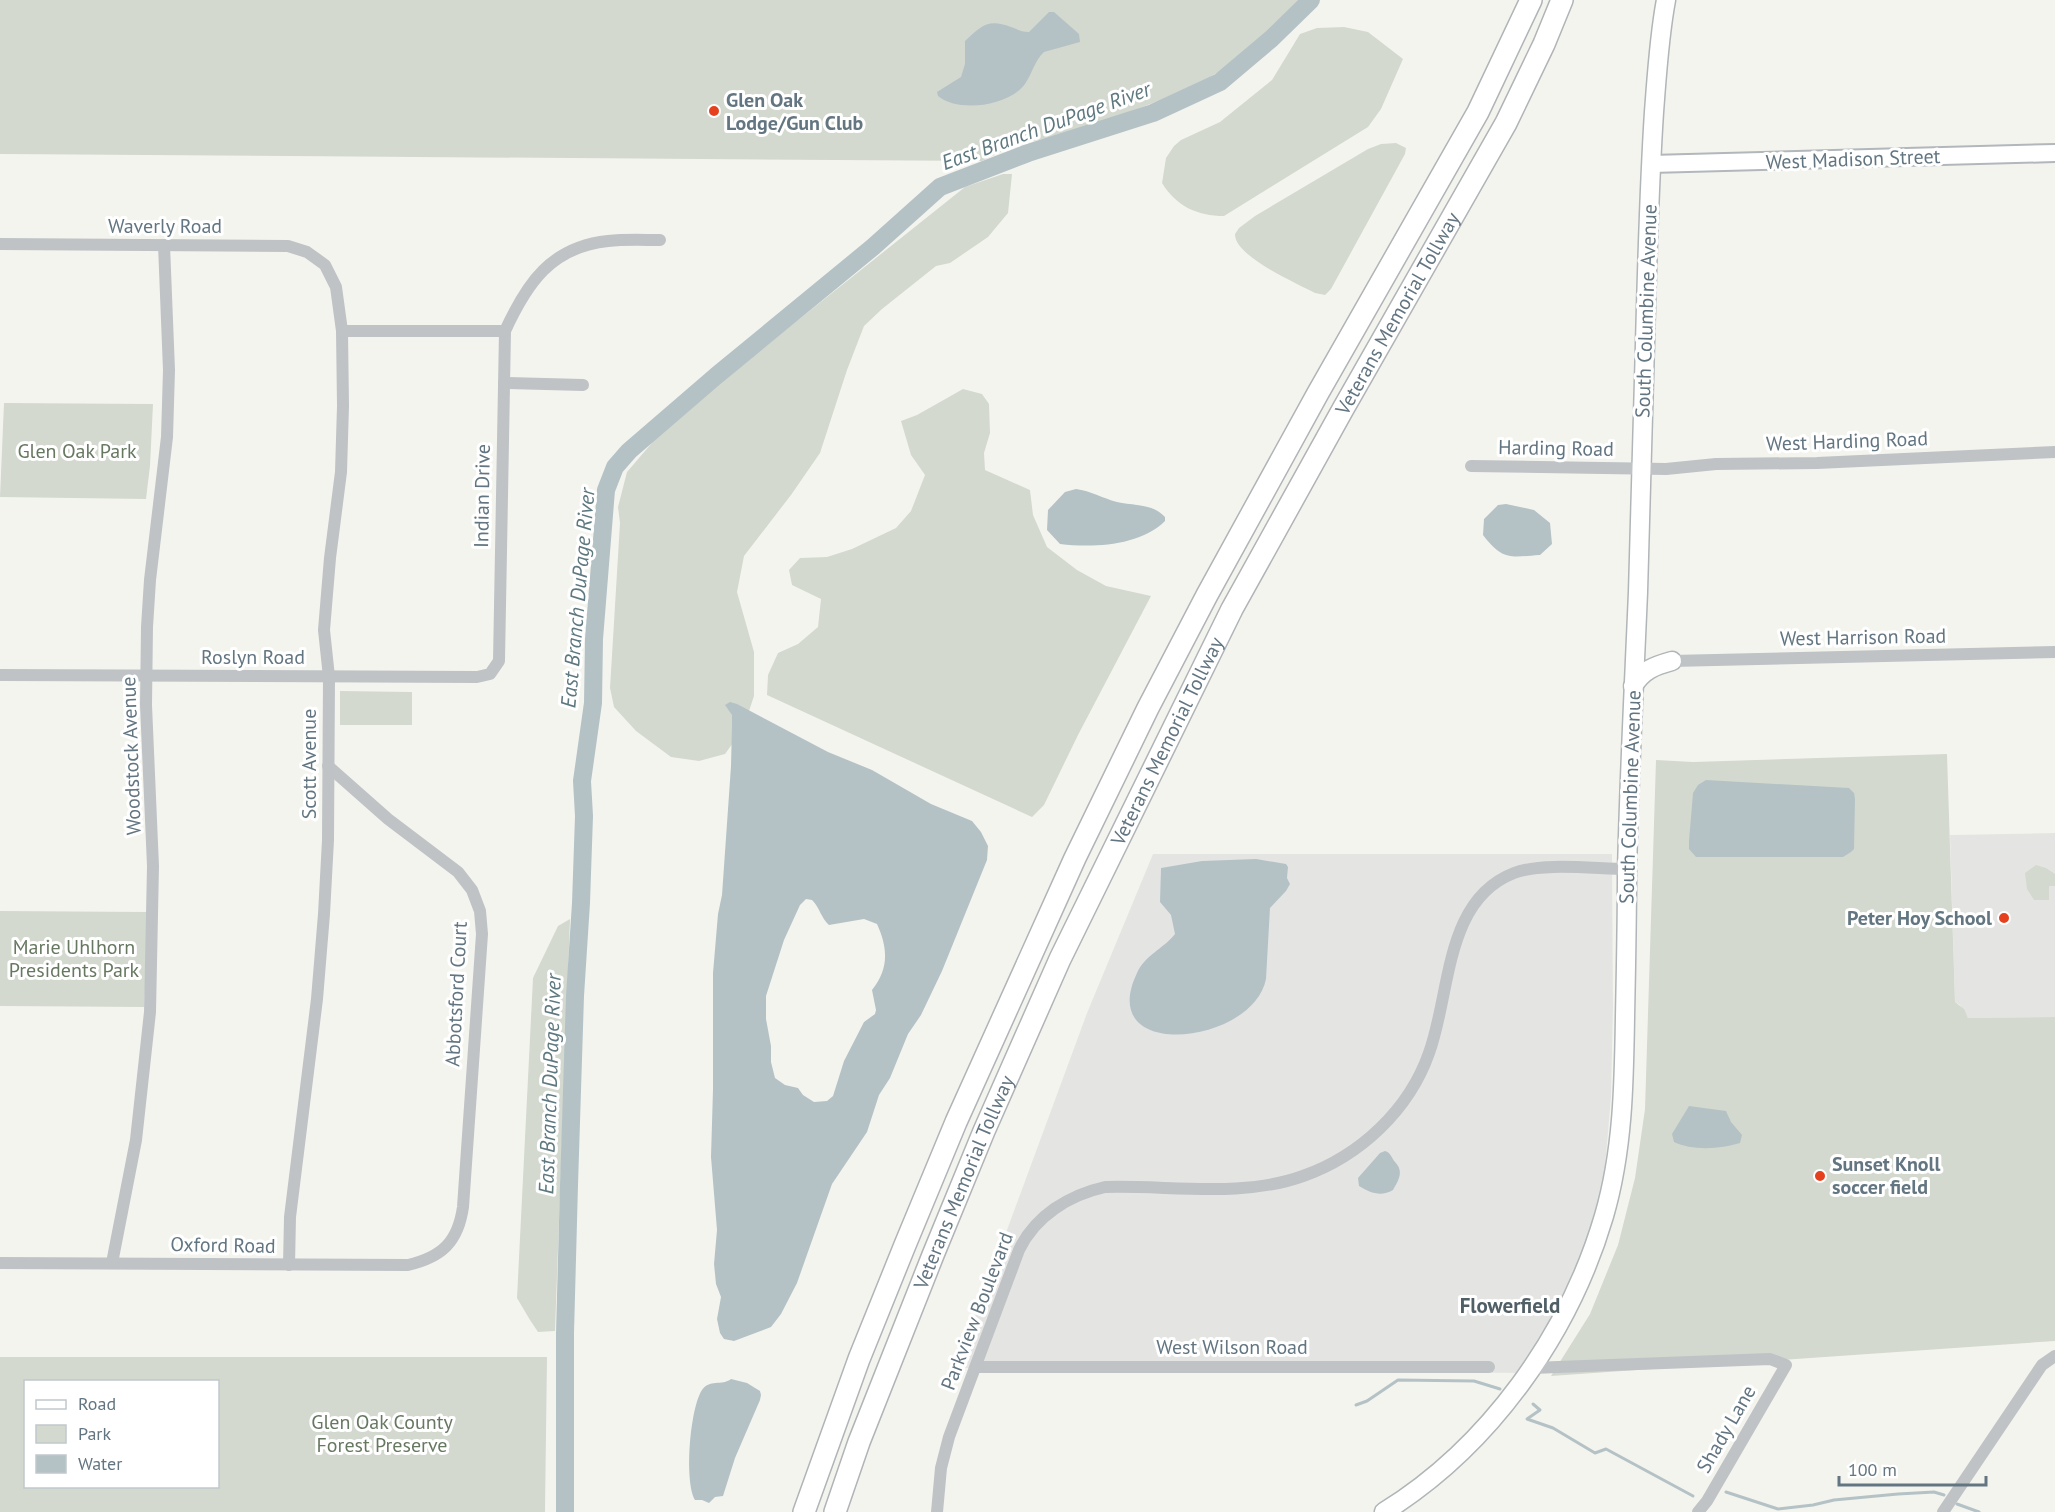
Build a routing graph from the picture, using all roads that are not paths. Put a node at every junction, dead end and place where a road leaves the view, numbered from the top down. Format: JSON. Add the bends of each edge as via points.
{"nodes":[{"id":1,"x":1530,"y":0,"type":"edge"},
{"id":2,"x":1562,"y":0,"type":"edge"},
{"id":3,"x":1666,"y":0,"type":"edge"},
{"id":4,"x":2055,"y":153,"type":"edge"},
{"id":5,"x":1651,"y":164,"type":"junction"},
{"id":6,"x":660,"y":240,"type":"dead end"},
{"id":7,"x":0,"y":244,"type":"edge"},
{"id":8,"x":164,"y":245,"type":"junction"},
{"id":9,"x":325,"y":265,"type":"joint"},
{"id":10,"x":505,"y":331,"type":"junction"},
{"id":11,"x":342,"y":332,"type":"junction"},
{"id":12,"x":504,"y":383,"type":"junction"},
{"id":13,"x":583,"y":385,"type":"dead end"},
{"id":14,"x":2055,"y":452,"type":"edge"},
{"id":15,"x":1471,"y":466,"type":"dead end"},
{"id":16,"x":1641,"y":470,"type":"junction"},
{"id":17,"x":1635,"y":642,"type":"junction"},
{"id":18,"x":2055,"y":652,"type":"edge"},
{"id":19,"x":499,"y":661,"type":"joint"},
{"id":20,"x":1672,"y":661,"type":"junction"},
{"id":21,"x":0,"y":675,"type":"edge"},
{"id":22,"x":148,"y":676,"type":"junction"},
{"id":23,"x":329,"y":677,"type":"junction"},
{"id":24,"x":1633,"y":686,"type":"junction"},
{"id":25,"x":328,"y":766,"type":"junction"},
{"id":26,"x":1628,"y":869,"type":"junction"},
{"id":27,"x":443,"y":1250,"type":"joint"},
{"id":28,"x":0,"y":1263,"type":"edge"},
{"id":29,"x":112,"y":1263,"type":"junction"},
{"id":30,"x":289,"y":1265,"type":"junction"},
{"id":31,"x":2055,"y":1356,"type":"edge"},
{"id":32,"x":976,"y":1367,"type":"junction"},
{"id":33,"x":1489,"y":1367,"type":"dead end"},
{"id":34,"x":1532,"y":1368,"type":"junction"},
{"id":35,"x":804,"y":1512,"type":"edge"},
{"id":36,"x":835,"y":1512,"type":"edge"},
{"id":37,"x":937,"y":1512,"type":"edge"},
{"id":38,"x":1383,"y":1512,"type":"edge"},
{"id":39,"x":1698,"y":1512,"type":"edge"},
{"id":40,"x":1943,"y":1512,"type":"edge"}],
"edges":[{"from":1,"to":35,"type":"highway","name":"Veterans Memorial Tollway","via":[[1478,112],[1207,595],[1075,858],[905,1245]]},
{"from":2,"to":36,"type":"highway","name":"Veterans Memorial Tollway","via":[[1506,123],[1232,609],[1064,948],[933,1254]]},
{"from":3,"to":5,"type":"main road","name":"South Columbine Avenue"},
{"from":4,"to":5,"type":"street","name":"West Madison Street"},
{"from":5,"to":16,"type":"main road","name":"South Columbine Avenue"},
{"from":6,"to":10,"type":"street","via":[[599,242],[562,256],[525,290]]},
{"from":7,"to":8,"type":"street","name":"Waverly Road"},
{"from":8,"to":9,"type":"street","name":"Waverly Road","via":[[288,246],[307,252]]},
{"from":8,"to":22,"type":"street","name":"Woodstock Avenue","via":[[169,370],[167,437],[150,580]]},
{"from":9,"to":11,"type":"street","name":"Scott Avenue","via":[[336,287]]},
{"from":10,"to":11,"type":"street"},
{"from":10,"to":12,"type":"street","name":"Indian Drive"},
{"from":11,"to":23,"type":"street","name":"Scott Avenue","via":[[341,472],[324,630]]},
{"from":12,"to":13,"type":"street"},
{"from":12,"to":19,"type":"street","name":"Indian Drive"},
{"from":14,"to":16,"type":"street","name":"West Harding Road"},
{"from":15,"to":16,"type":"street","name":"Harding Road"},
{"from":16,"to":17,"type":"main road","name":"South Columbine Avenue"},
{"from":17,"to":20,"type":"main road","via":[[1648,654]]},
{"from":17,"to":24,"type":"main road","name":"South Columbine Avenue"},
{"from":18,"to":20,"type":"street","name":"West Harrison Road"},
{"from":19,"to":23,"type":"street","name":"Roslyn Road","via":[[490,674],[477,677]]},
{"from":20,"to":24,"type":"main road","via":[[1648,669]]},
{"from":21,"to":22,"type":"street","name":"Roslyn Road"},
{"from":22,"to":23,"type":"street","name":"Roslyn Road"},
{"from":22,"to":29,"type":"street","name":"Woodstock Avenue","via":[[153,886],[150,1012],[136,1140]]},
{"from":23,"to":25,"type":"street","name":"Scott Avenue"},
{"from":24,"to":26,"type":"main road","name":"South Columbine Avenue"},
{"from":25,"to":27,"type":"street","name":"Abbotsford Court","via":[[388,819],[458,872],[472,890],[480,911],[482,934],[463,1207],[456,1236]]},
{"from":25,"to":30,"type":"street","name":"Scott Avenue","via":[[322,935],[294,1175]]},
{"from":26,"to":32,"type":"street","name":"Parkview Boulevard","via":[[1532,869],[1499,880],[1484,892],[1473,903],[1458,934],[1437,1031],[1414,1085],[1383,1127],[1335,1162],[1303,1177],[1261,1186],[1105,1187],[1065,1201],[1042,1218],[1031,1228],[1019,1250]]},
{"from":26,"to":34,"type":"main road","name":"South Columbine Avenue","via":[[1624,1085],[1616,1160],[1590,1259],[1570,1303]]},
{"from":27,"to":30,"type":"street","name":"Oxford Road","via":[[408,1265]]},
{"from":28,"to":29,"type":"street","name":"Oxford Road"},
{"from":29,"to":30,"type":"street","name":"Oxford Road"},
{"from":31,"to":40,"type":"street","via":[[2042,1365]]},
{"from":32,"to":33,"type":"street","name":"West Wilson Road"},
{"from":32,"to":37,"type":"street","name":"Parkview Boulevard","via":[[949,1437],[941,1468]]},
{"from":34,"to":38,"type":"main road","name":"South Columbine Avenue","via":[[1488,1423],[1447,1464]]},
{"from":34,"to":39,"type":"street","name":"Shady Lane","via":[[1770,1359],[1786,1365]]}]}
